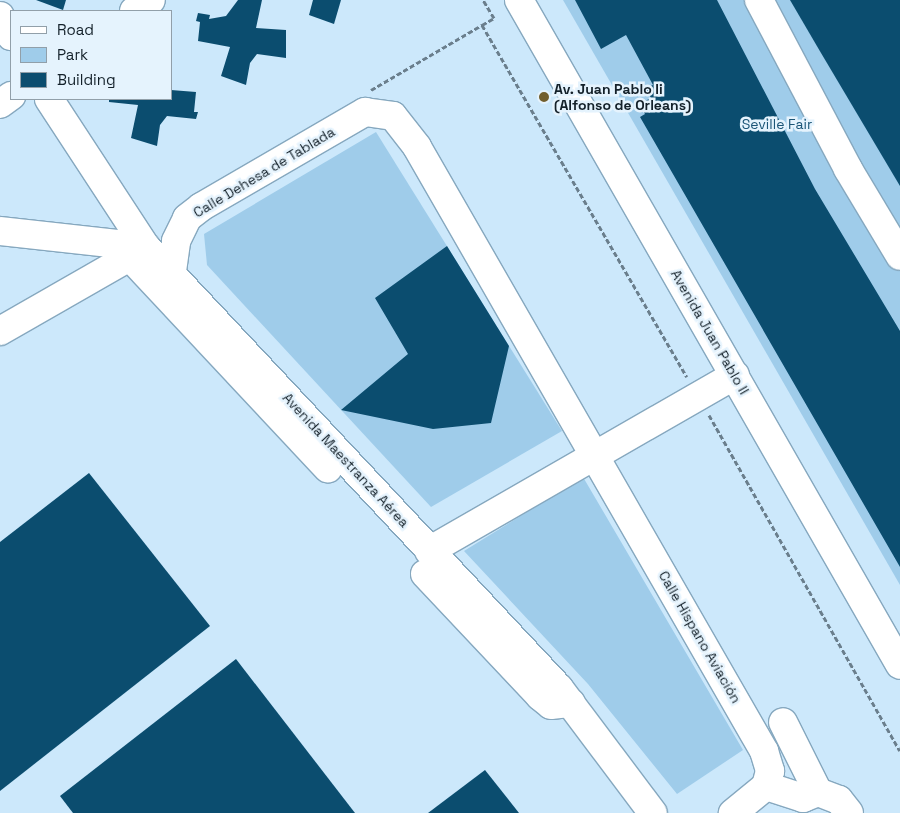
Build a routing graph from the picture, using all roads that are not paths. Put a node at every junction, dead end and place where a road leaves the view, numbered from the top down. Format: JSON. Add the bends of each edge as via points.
{"nodes":[{"id":1,"x":151,"y":0,"type":"edge"},
{"id":2,"x":519,"y":0,"type":"edge"},
{"id":3,"x":538,"y":0,"type":"edge"},
{"id":4,"x":759,"y":0,"type":"edge"},
{"id":5,"x":136,"y":10,"type":"edge"},
{"id":6,"x":0,"y":16,"type":"edge"},
{"id":7,"x":10,"y":34,"type":"edge"},
{"id":8,"x":50,"y":100,"type":"edge"},
{"id":9,"x":393,"y":116,"type":"joint"},
{"id":10,"x":0,"y":231,"type":"edge"},
{"id":11,"x":138,"y":252,"type":"junction"},
{"id":12,"x":900,"y":256,"type":"edge"},
{"id":13,"x":172,"y":271,"type":"junction"},
{"id":14,"x":0,"y":331,"type":"edge"},
{"id":15,"x":735,"y":374,"type":"junction"},
{"id":16,"x":596,"y":453,"type":"junction"},
{"id":17,"x":429,"y":551,"type":"junction"},
{"id":18,"x":900,"y":626,"type":"edge"},
{"id":19,"x":900,"y":665,"type":"edge"},
{"id":20,"x":571,"y":703,"type":"junction"},
{"id":21,"x":783,"y":722,"type":"dead end"},
{"id":22,"x":766,"y":786,"type":"junction"},
{"id":23,"x":818,"y":792,"type":"junction"},
{"id":24,"x":653,"y":813,"type":"edge"},
{"id":25,"x":734,"y":813,"type":"edge"},
{"id":26,"x":849,"y":813,"type":"edge"}],
"edges":[{"from":1,"to":5,"type":"street"},
{"from":2,"to":15,"type":"street","name":"Avenida Juan Pablo II"},
{"from":3,"to":18,"type":"street","name":"Avenida Juan Pablo II"},
{"from":4,"to":12,"type":"street","via":[[848,169]]},
{"from":6,"to":7,"type":"street"},
{"from":8,"to":11,"type":"street","name":"Avenida Maestranza Aérea"},
{"from":9,"to":13,"type":"street","name":"Calle Dehesa de Tablada","via":[[365,112],[201,207],[187,218],[176,241]]},
{"from":9,"to":16,"type":"street","name":"Calle Hispano Aviación","via":[[417,147]]},
{"from":10,"to":11,"type":"street"},
{"from":11,"to":13,"type":"street","name":"Avenida Maestranza Aérea"},
{"from":11,"to":14,"type":"street"},
{"from":11,"to":20,"type":"street","via":[[526,684],[551,705]]},
{"from":13,"to":17,"type":"street","name":"Avenida Maestranza Aérea"},
{"from":15,"to":16,"type":"street"},
{"from":15,"to":19,"type":"street","name":"Avenida Juan Pablo II"},
{"from":16,"to":17,"type":"street"},
{"from":16,"to":22,"type":"street","name":"Calle Hispano Aviación","via":[[764,750],[770,771]]},
{"from":17,"to":20,"type":"street","name":"Avenida Maestranza Aérea"},
{"from":20,"to":24,"type":"street","name":"Avenida Maestranza Aérea"},
{"from":21,"to":23,"type":"street"},
{"from":22,"to":23,"type":"street","via":[[803,798]]},
{"from":22,"to":25,"type":"street"},
{"from":23,"to":26,"type":"street","via":[[839,800]]}]}
